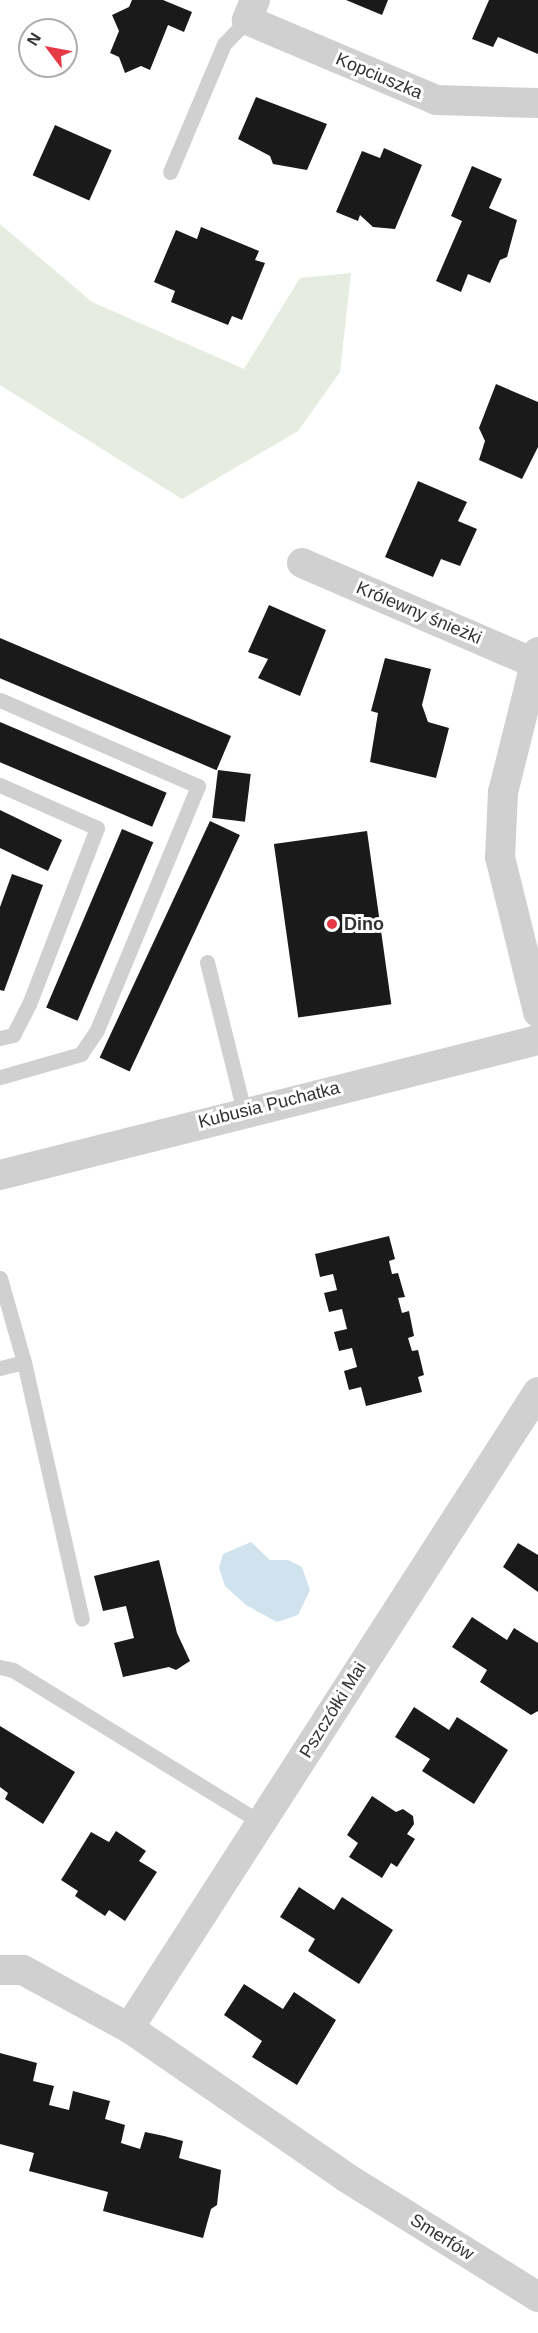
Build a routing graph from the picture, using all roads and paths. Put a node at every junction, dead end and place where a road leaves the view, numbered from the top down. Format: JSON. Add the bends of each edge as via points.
{"nodes":[{"id":1,"x":251,"y":10,"type":"edge"},
{"id":2,"x":538,"y":103,"type":"edge"},
{"id":3,"x":170,"y":172,"type":"dead end"},
{"id":4,"x":302,"y":563,"type":"dead end"},
{"id":5,"x":537,"y":658,"type":"edge"},
{"id":6,"x":0,"y":700,"type":"edge"},
{"id":7,"x":0,"y":786,"type":"edge"},
{"id":8,"x":207,"y":962,"type":"dead end"},
{"id":9,"x":538,"y":1012,"type":"edge"},
{"id":10,"x":0,"y":1038,"type":"edge"},
{"id":11,"x":538,"y":1040,"type":"edge"},
{"id":12,"x":0,"y":1077,"type":"edge"},
{"id":13,"x":244,"y":1111,"type":"junction"},
{"id":14,"x":0,"y":1175,"type":"edge"},
{"id":15,"x":0,"y":1278,"type":"edge"},
{"id":16,"x":24,"y":1362,"type":"junction"},
{"id":17,"x":0,"y":1368,"type":"edge"},
{"id":18,"x":534,"y":1408,"type":"edge"},
{"id":19,"x":82,"y":1620,"type":"dead end"},
{"id":20,"x":0,"y":1667,"type":"edge"},
{"id":21,"x":262,"y":1822,"type":"junction"},
{"id":22,"x":0,"y":1970,"type":"edge"},
{"id":23,"x":129,"y":2028,"type":"junction"},
{"id":24,"x":538,"y":2297,"type":"edge"}],
"edges":[{"from":1,"to":2,"type":"street","name":"Kopciuszka","via":[[436,100]]},
{"from":1,"to":3,"type":"lane","via":[[224,44]]},
{"from":4,"to":5,"type":"street","name":"Królewny śnieżki"},
{"from":5,"to":9,"type":"street","via":[[503,792],[500,857]]},
{"from":6,"to":12,"type":"lane","via":[[198,786],[97,1030],[81,1054]]},
{"from":7,"to":10,"type":"lane","via":[[97,828],[29,1004],[13,1035]]},
{"from":8,"to":13,"type":"lane"},
{"from":11,"to":13,"type":"street","name":"Kubusia Puchatka"},
{"from":13,"to":14,"type":"street","name":"Kubusia Puchatka"},
{"from":15,"to":16,"type":"lane"},
{"from":16,"to":17,"type":"lane"},
{"from":16,"to":19,"type":"lane"},
{"from":18,"to":21,"type":"street","name":"Pszczółki Mai"},
{"from":20,"to":21,"type":"lane","via":[[13,1670]]},
{"from":21,"to":23,"type":"street","name":"Pszczółki Mai"},
{"from":22,"to":23,"type":"street","via":[[23,1970]]},
{"from":23,"to":24,"type":"street","name":"Smerfów","via":[[347,2178]]}]}
